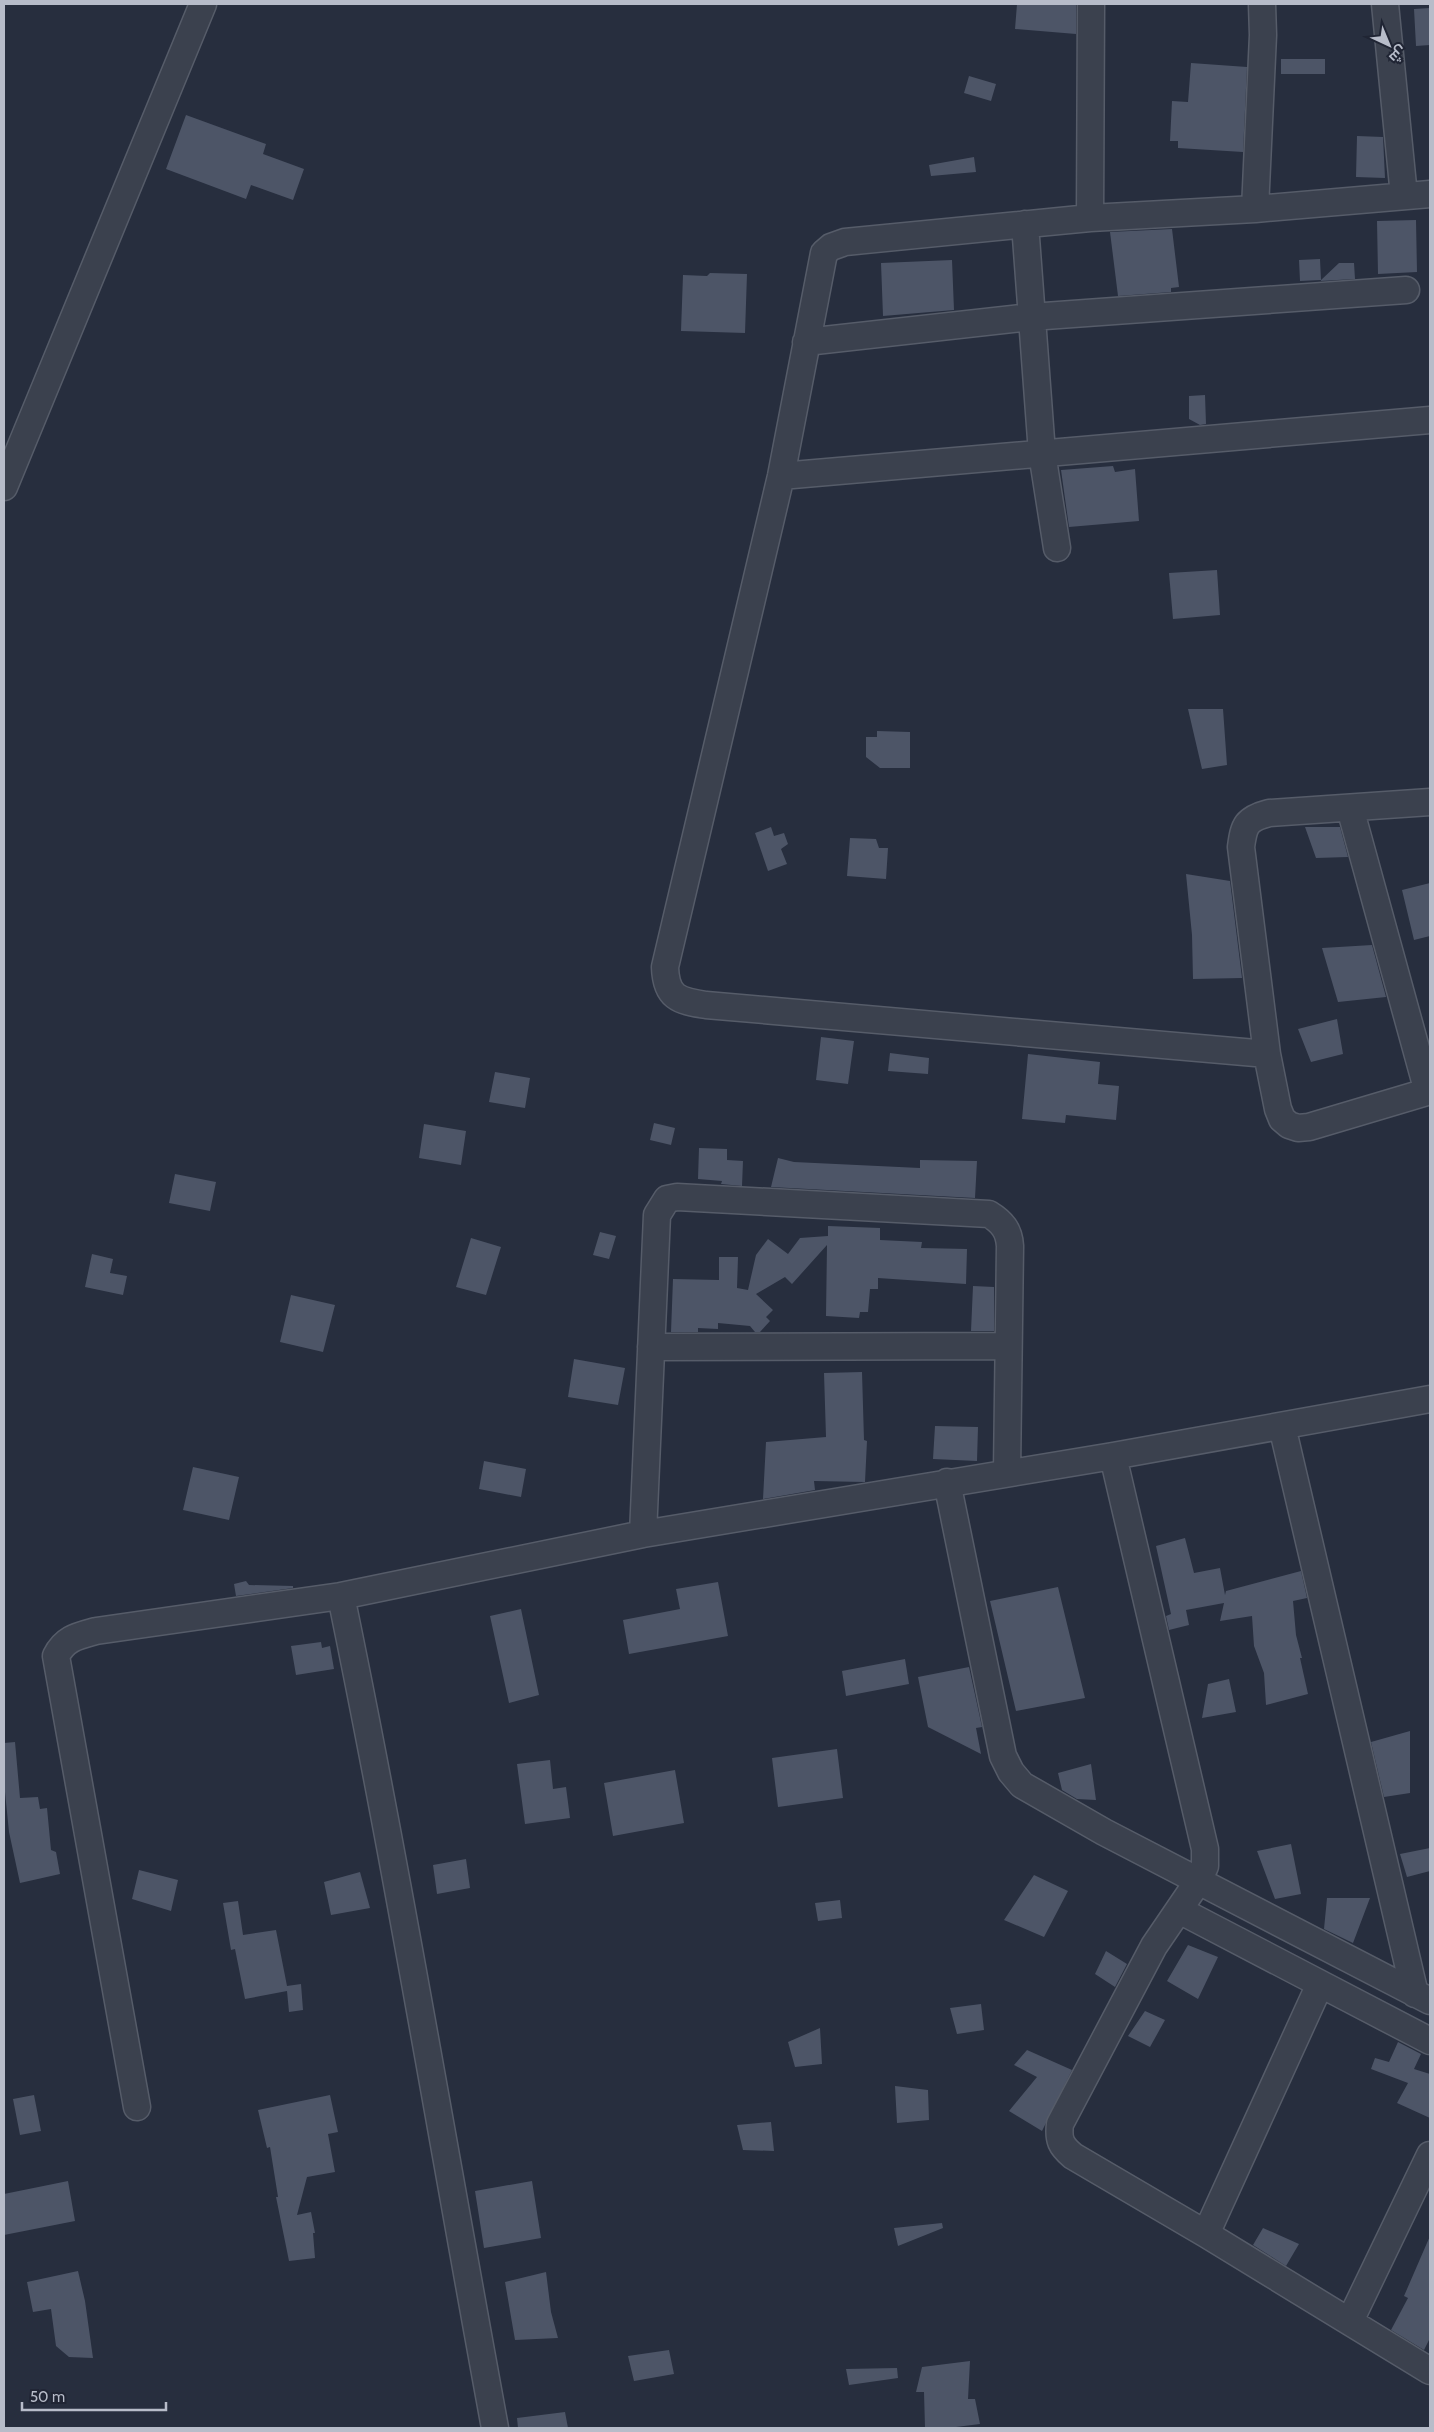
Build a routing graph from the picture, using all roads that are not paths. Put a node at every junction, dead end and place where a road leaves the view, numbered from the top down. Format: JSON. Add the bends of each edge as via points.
{"nodes":[{"id":1,"x":203,"y":4,"type":"edge"},
{"id":2,"x":1091,"y":4,"type":"edge"},
{"id":3,"x":1262,"y":4,"type":"edge"},
{"id":4,"x":1385,"y":4,"type":"edge"},
{"id":5,"x":1430,"y":194,"type":"edge"},
{"id":6,"x":1404,"y":196,"type":"junction"},
{"id":7,"x":1255,"y":209,"type":"junction"},
{"id":8,"x":1090,"y":218,"type":"junction"},
{"id":9,"x":1025,"y":224,"type":"junction"},
{"id":10,"x":1406,"y":290,"type":"dead end"},
{"id":11,"x":1031,"y":317,"type":"junction"},
{"id":12,"x":806,"y":342,"type":"junction"},
{"id":13,"x":1430,"y":420,"type":"edge"},
{"id":14,"x":1042,"y":453,"type":"junction"},
{"id":15,"x":781,"y":476,"type":"junction"},
{"id":16,"x":4,"y":487,"type":"edge"},
{"id":17,"x":1056,"y":548,"type":"dead end"},
{"id":18,"x":1430,"y":802,"type":"edge"},
{"id":19,"x":1350,"y":808,"type":"junction"},
{"id":20,"x":1267,"y":1054,"type":"junction"},
{"id":21,"x":1429,"y":1092,"type":"edge"},
{"id":22,"x":1008,"y":1346,"type":"junction"},
{"id":23,"x":651,"y":1347,"type":"junction"},
{"id":24,"x":1430,"y":1399,"type":"edge"},
{"id":25,"x":1282,"y":1426,"type":"junction"},
{"id":26,"x":1113,"y":1456,"type":"junction"},
{"id":27,"x":1007,"y":1472,"type":"junction"},
{"id":28,"x":948,"y":1482,"type":"junction"},
{"id":29,"x":643,"y":1534,"type":"junction"},
{"id":30,"x":341,"y":1596,"type":"junction"},
{"id":31,"x":1199,"y":1880,"type":"junction"},
{"id":32,"x":1179,"y":1910,"type":"junction"},
{"id":33,"x":1320,"y":1984,"type":"junction"},
{"id":34,"x":1423,"y":1998,"type":"edge"},
{"id":35,"x":1430,"y":2041,"type":"edge"},
{"id":36,"x":137,"y":2107,"type":"dead end"},
{"id":37,"x":1430,"y":2155,"type":"edge"},
{"id":38,"x":1206,"y":2234,"type":"junction"},
{"id":39,"x":1350,"y":2321,"type":"junction"},
{"id":40,"x":1430,"y":2371,"type":"edge"},
{"id":41,"x":495,"y":2428,"type":"edge"}],
"edges":[{"from":1,"to":16,"type":"street"},
{"from":2,"to":8,"type":"street"},
{"from":3,"to":7,"type":"street"},
{"from":4,"to":6,"type":"street"},
{"from":5,"to":6,"type":"street"},
{"from":6,"to":7,"type":"street"},
{"from":7,"to":8,"type":"street"},
{"from":8,"to":9,"type":"street"},
{"from":9,"to":11,"type":"street"},
{"from":9,"to":12,"type":"street","via":[[845,242],[831,247],[824,253]]},
{"from":10,"to":11,"type":"street"},
{"from":11,"to":12,"type":"street"},
{"from":11,"to":14,"type":"street"},
{"from":12,"to":15,"type":"street"},
{"from":13,"to":14,"type":"street"},
{"from":14,"to":15,"type":"street"},
{"from":14,"to":17,"type":"street"},
{"from":15,"to":20,"type":"street","via":[[665,967],[666,984],[673,994],[688,1002],[706,1005]]},
{"from":18,"to":19,"type":"street"},
{"from":19,"to":20,"type":"street","via":[[1269,813],[1254,817],[1246,825],[1241,847]]},
{"from":19,"to":21,"type":"street"},
{"from":20,"to":21,"type":"street","via":[[1282,1119],[1298,1128],[1309,1128]]},
{"from":22,"to":23,"type":"street"},
{"from":22,"to":23,"type":"street","via":[[1010,1234],[1001,1221],[989,1214],[677,1197],[667,1199],[657,1215]]},
{"from":22,"to":27,"type":"street"},
{"from":23,"to":29,"type":"street"},
{"from":24,"to":25,"type":"street"},
{"from":25,"to":26,"type":"street"},
{"from":25,"to":34,"type":"street"},
{"from":26,"to":27,"type":"street"},
{"from":26,"to":31,"type":"street","via":[[1205,1849],[1205,1866]]},
{"from":27,"to":28,"type":"street"},
{"from":28,"to":29,"type":"street"},
{"from":28,"to":31,"type":"street","via":[[1003,1756],[1011,1772],[1022,1785],[1104,1832]]},
{"from":29,"to":30,"type":"street"},
{"from":30,"to":36,"type":"street","via":[[96,1631],[71,1638],[60,1646],[56,1656]]},
{"from":30,"to":41,"type":"street","via":[[381,1787]]},
{"from":31,"to":32,"type":"street"},
{"from":31,"to":34,"type":"street"},
{"from":32,"to":33,"type":"street"},
{"from":32,"to":38,"type":"street","via":[[1154,1946],[1060,2124],[1058,2137],[1063,2148],[1073,2156]]},
{"from":33,"to":35,"type":"street"},
{"from":33,"to":38,"type":"street"},
{"from":37,"to":39,"type":"street"},
{"from":38,"to":39,"type":"street"},
{"from":39,"to":40,"type":"street"}]}
